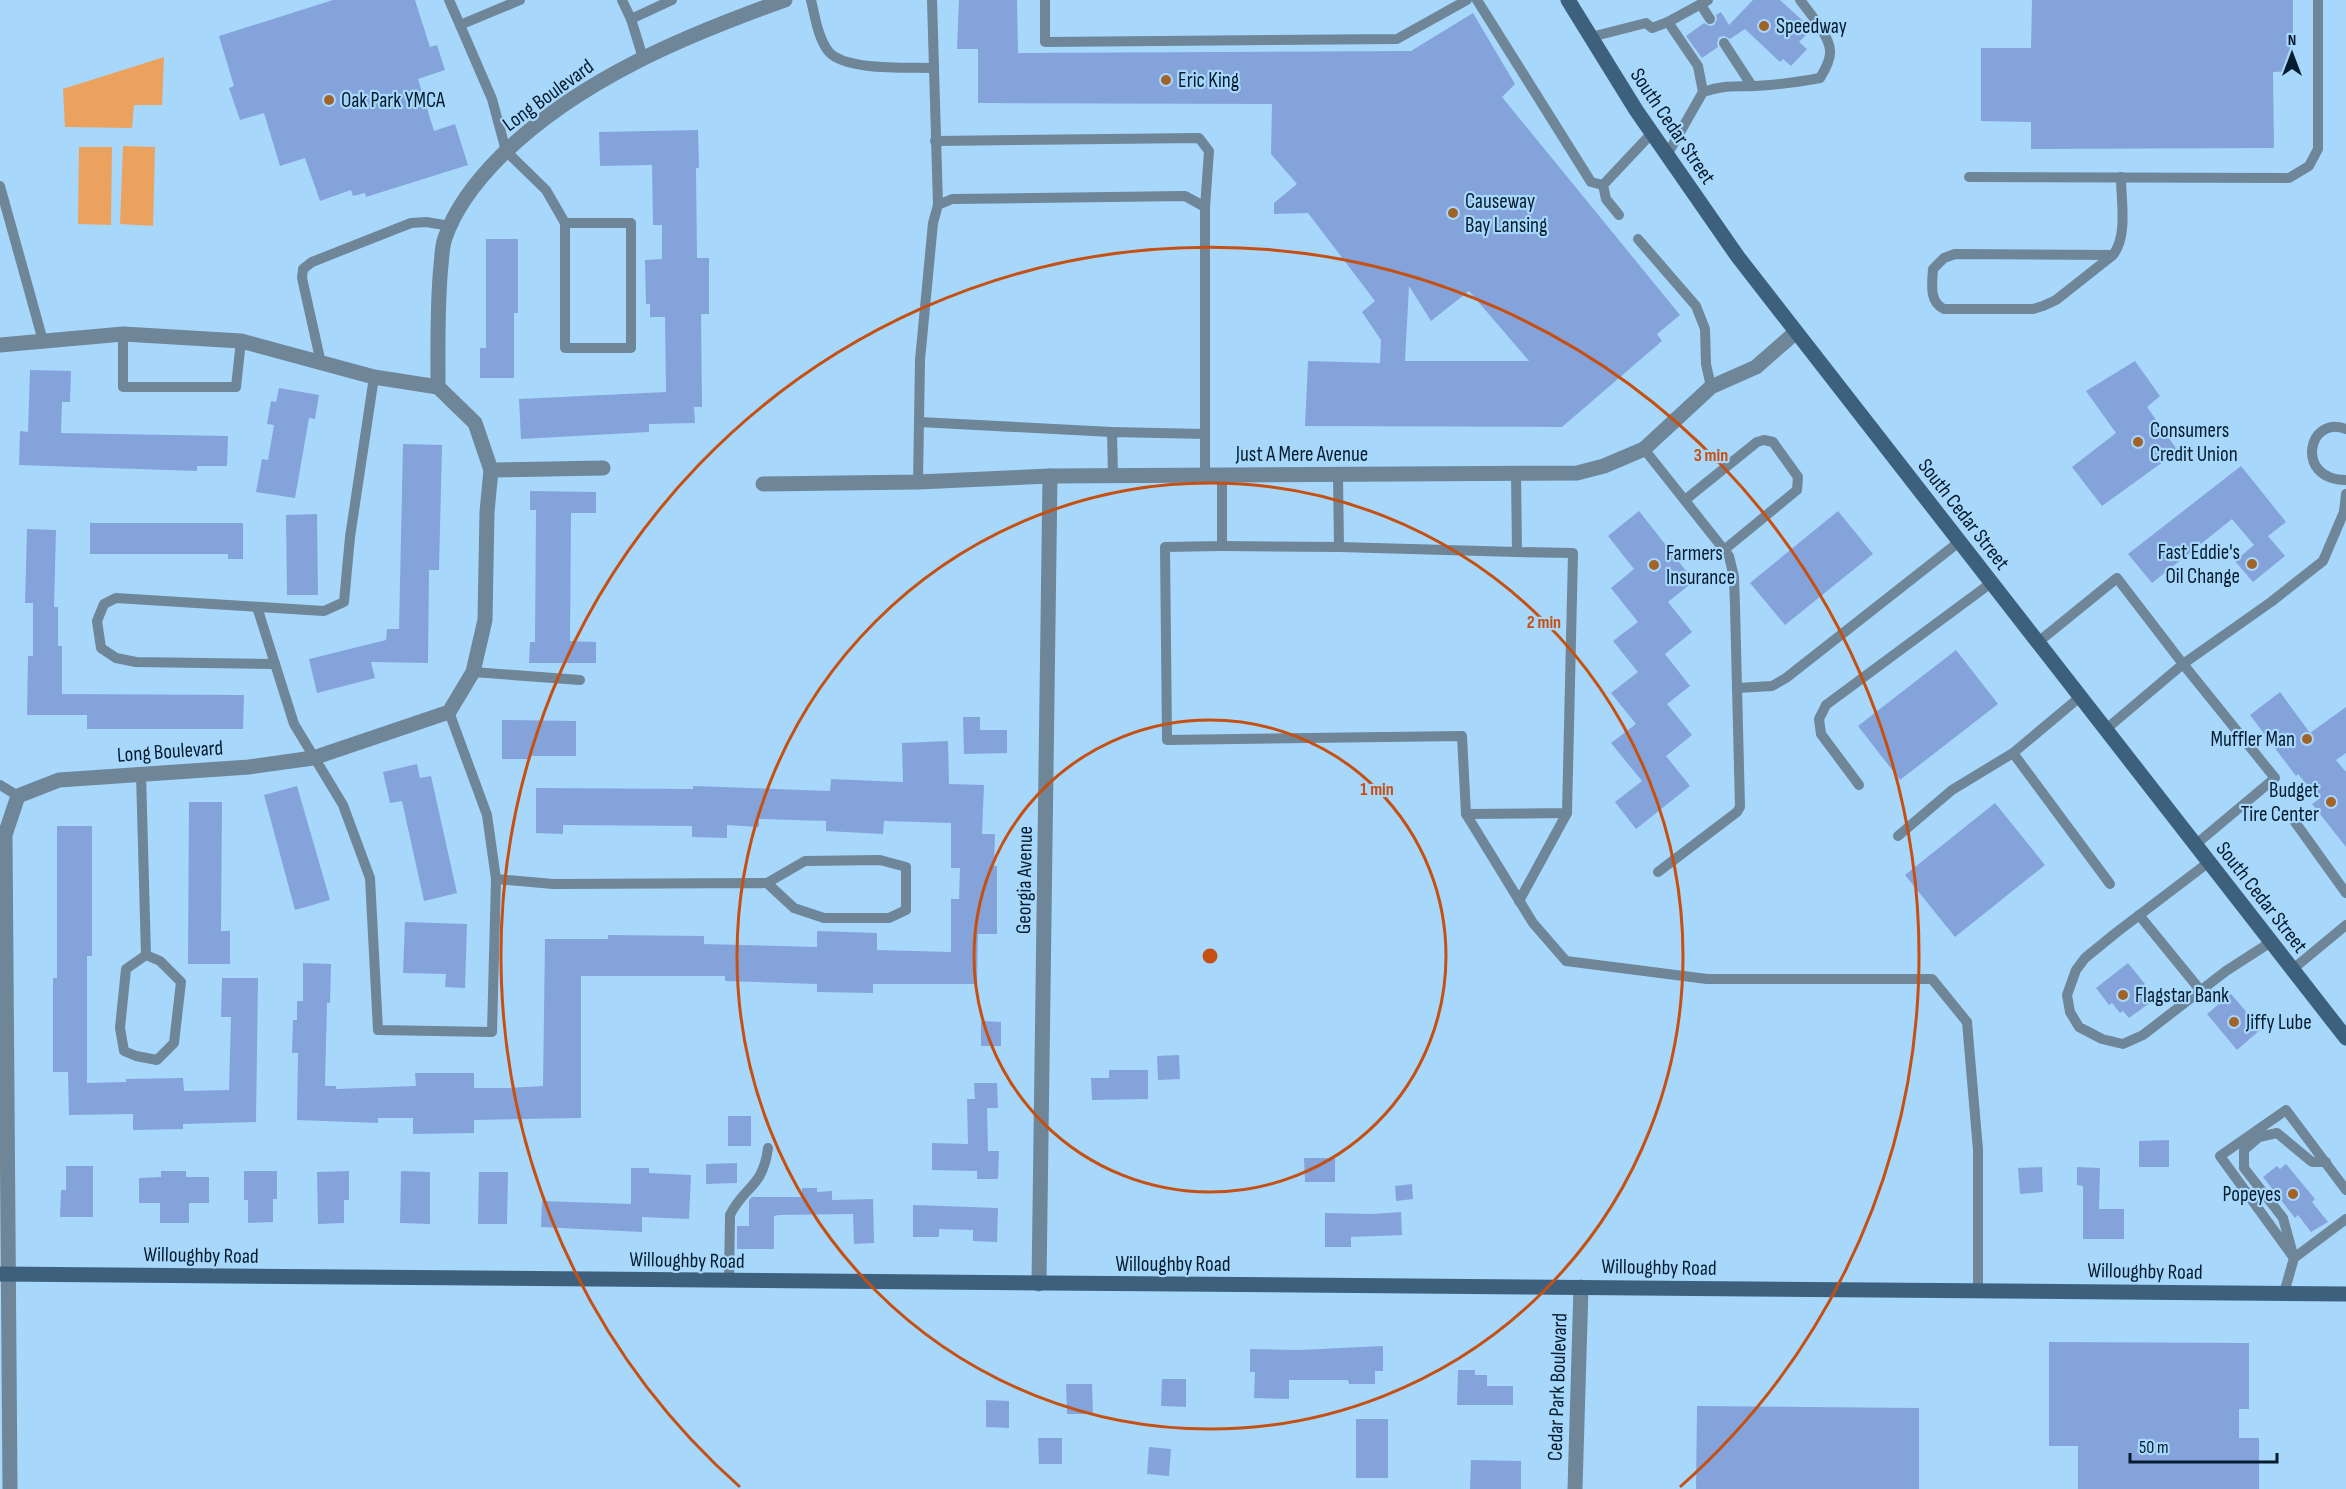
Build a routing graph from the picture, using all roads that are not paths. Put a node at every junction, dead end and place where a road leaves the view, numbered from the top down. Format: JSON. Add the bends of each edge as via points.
{"nodes":[{"id":1,"x":449,"y":0,"type":"edge"},
{"id":2,"x":520,"y":0,"type":"edge"},
{"id":3,"x":622,"y":0,"type":"edge"},
{"id":4,"x":672,"y":0,"type":"edge"},
{"id":5,"x":785,"y":0,"type":"edge"},
{"id":6,"x":811,"y":0,"type":"edge"},
{"id":7,"x":932,"y":0,"type":"edge"},
{"id":8,"x":1045,"y":0,"type":"edge"},
{"id":9,"x":1467,"y":0,"type":"edge"},
{"id":10,"x":1477,"y":0,"type":"edge"},
{"id":11,"x":1568,"y":0,"type":"edge"},
{"id":12,"x":1800,"y":0,"type":"edge"},
{"id":13,"x":2318,"y":0,"type":"edge"},
{"id":14,"x":1705,"y":2,"type":"edge"},
{"id":15,"x":631,"y":19,"type":"junction"},
{"id":16,"x":1710,"y":19,"type":"dead end"},
{"id":17,"x":1668,"y":22,"type":"junction"},
{"id":18,"x":460,"y":25,"type":"junction"},
{"id":19,"x":1590,"y":37,"type":"junction"},
{"id":20,"x":1724,"y":43,"type":"dead end"},
{"id":21,"x":643,"y":58,"type":"junction"},
{"id":22,"x":933,"y":68,"type":"junction"},
{"id":23,"x":1752,"y":86,"type":"junction"},
{"id":24,"x":1703,"y":92,"type":"junction"},
{"id":25,"x":1652,"y":133,"type":"junction"},
{"id":26,"x":935,"y":141,"type":"junction"},
{"id":27,"x":506,"y":151,"type":"junction"},
{"id":28,"x":1667,"y":155,"type":"junction"},
{"id":29,"x":1969,"y":177,"type":"dead end"},
{"id":30,"x":2121,"y":177,"type":"junction"},
{"id":31,"x":1603,"y":185,"type":"junction"},
{"id":32,"x":0,"y":186,"type":"edge"},
{"id":33,"x":938,"y":204,"type":"junction"},
{"id":34,"x":1205,"y":207,"type":"junction"},
{"id":35,"x":1619,"y":215,"type":"dead end"},
{"id":36,"x":565,"y":223,"type":"junction"},
{"id":37,"x":450,"y":226,"type":"junction"},
{"id":38,"x":1638,"y":239,"type":"dead end"},
{"id":39,"x":2113,"y":255,"type":"junction"},
{"id":40,"x":1796,"y":332,"type":"junction"},
{"id":41,"x":123,"y":334,"type":"junction"},
{"id":42,"x":43,"y":341,"type":"junction"},
{"id":43,"x":240,"y":341,"type":"junction"},
{"id":44,"x":0,"y":345,"type":"edge"},
{"id":45,"x":321,"y":363,"type":"junction"},
{"id":46,"x":374,"y":377,"type":"junction"},
{"id":47,"x":438,"y":387,"type":"junction"},
{"id":48,"x":1711,"y":387,"type":"junction"},
{"id":49,"x":919,"y":422,"type":"junction"},
{"id":50,"x":2346,"y":429,"type":"edge"},
{"id":51,"x":1112,"y":432,"type":"junction"},
{"id":52,"x":1205,"y":434,"type":"junction"},
{"id":53,"x":1644,"y":449,"type":"junction"},
{"id":54,"x":603,"y":468,"type":"dead end"},
{"id":55,"x":491,"y":470,"type":"junction"},
{"id":56,"x":1516,"y":473,"type":"junction"},
{"id":57,"x":1205,"y":475,"type":"junction"},
{"id":58,"x":1222,"y":475,"type":"junction"},
{"id":59,"x":1338,"y":475,"type":"junction"},
{"id":60,"x":1050,"y":476,"type":"junction"},
{"id":61,"x":1113,"y":476,"type":"junction"},
{"id":62,"x":2346,"y":480,"type":"edge"},
{"id":63,"x":918,"y":482,"type":"junction"},
{"id":64,"x":763,"y":484,"type":"dead end"},
{"id":65,"x":2346,"y":494,"type":"edge"},
{"id":66,"x":1685,"y":500,"type":"junction"},
{"id":67,"x":1959,"y":542,"type":"junction"},
{"id":68,"x":1222,"y":546,"type":"junction"},
{"id":69,"x":1339,"y":547,"type":"junction"},
{"id":70,"x":1724,"y":550,"type":"junction"},
{"id":71,"x":1517,"y":552,"type":"junction"},
{"id":72,"x":1991,"y":583,"type":"junction"},
{"id":73,"x":257,"y":607,"type":"junction"},
{"id":74,"x":2037,"y":643,"type":"junction"},
{"id":75,"x":275,"y":664,"type":"junction"},
{"id":76,"x":2184,"y":664,"type":"junction"},
{"id":77,"x":473,"y":672,"type":"junction"},
{"id":78,"x":580,"y":680,"type":"dead end"},
{"id":79,"x":1737,"y":688,"type":"junction"},
{"id":80,"x":2080,"y":697,"type":"junction"},
{"id":81,"x":449,"y":712,"type":"junction"},
{"id":82,"x":2106,"y":730,"type":"junction"},
{"id":83,"x":2013,"y":753,"type":"junction"},
{"id":84,"x":313,"y":758,"type":"junction"},
{"id":85,"x":141,"y":774,"type":"junction"},
{"id":86,"x":0,"y":785,"type":"edge"},
{"id":87,"x":1859,"y":785,"type":"dead end"},
{"id":88,"x":18,"y":796,"type":"junction"},
{"id":89,"x":1567,"y":813,"type":"junction"},
{"id":90,"x":1466,"y":814,"type":"junction"},
{"id":91,"x":2295,"y":822,"type":"dead end"},
{"id":92,"x":1898,"y":836,"type":"dead end"},
{"id":93,"x":2195,"y":845,"type":"junction"},
{"id":94,"x":2209,"y":862,"type":"junction"},
{"id":95,"x":1658,"y":872,"type":"dead end"},
{"id":96,"x":496,"y":879,"type":"junction"},
{"id":97,"x":767,"y":883,"type":"junction"},
{"id":98,"x":2110,"y":884,"type":"dead end"},
{"id":99,"x":2346,"y":893,"type":"edge"},
{"id":100,"x":1519,"y":901,"type":"junction"},
{"id":101,"x":2139,"y":915,"type":"junction"},
{"id":102,"x":2346,"y":925,"type":"edge"},
{"id":103,"x":2271,"y":942,"type":"junction"},
{"id":104,"x":146,"y":955,"type":"junction"},
{"id":105,"x":2292,"y":969,"type":"junction"},
{"id":106,"x":2201,"y":990,"type":"junction"},
{"id":107,"x":2346,"y":1038,"type":"edge"},
{"id":108,"x":768,"y":1148,"type":"dead end"},
{"id":109,"x":2326,"y":1162,"type":"junction"},
{"id":110,"x":2342,"y":1172,"type":"edge"},
{"id":111,"x":2346,"y":1190,"type":"edge"},
{"id":112,"x":2346,"y":1220,"type":"edge"},
{"id":113,"x":2294,"y":1258,"type":"junction"},
{"id":114,"x":5,"y":1274,"type":"edge"},
{"id":115,"x":729,"y":1281,"type":"junction"},
{"id":116,"x":1039,"y":1284,"type":"junction"},
{"id":117,"x":1581,"y":1287,"type":"junction"},
{"id":118,"x":1978,"y":1290,"type":"junction"},
{"id":119,"x":2284,"y":1293,"type":"junction"},
{"id":120,"x":2346,"y":1294,"type":"edge"},
{"id":121,"x":10,"y":1489,"type":"edge"},
{"id":122,"x":1575,"y":1489,"type":"edge"}],
"edges":[{"from":1,"to":18,"type":"lane"},
{"from":2,"to":18,"type":"lane"},
{"from":3,"to":15,"type":"lane"},
{"from":4,"to":15,"type":"lane"},
{"from":5,"to":21,"type":"street","name":"Long Boulevard"},
{"from":6,"to":22,"type":"lane","via":[[830,53],[854,65]]},
{"from":7,"to":22,"type":"lane"},
{"from":8,"to":9,"type":"lane","via":[[1045,42],[1397,39]]},
{"from":10,"to":31,"type":"lane","via":[[1590,182]]},
{"from":11,"to":19,"type":"street","name":"South Cedar Street"},
{"from":12,"to":23,"type":"lane","via":[[1821,28],[1831,50],[1827,66],[1820,78]]},
{"from":13,"to":30,"type":"lane","via":[[2318,149],[2309,166],[2289,178]]},
{"from":14,"to":16,"type":"lane"},
{"from":14,"to":17,"type":"lane"},
{"from":15,"to":21,"type":"lane"},
{"from":17,"to":19,"type":"lane","via":[[1652,28],[1646,23]]},
{"from":17,"to":24,"type":"lane","via":[[1698,66]]},
{"from":18,"to":27,"type":"lane","via":[[492,99]]},
{"from":19,"to":25,"type":"street","name":"South Cedar Street"},
{"from":20,"to":23,"type":"lane"},
{"from":21,"to":27,"type":"street","name":"Long Boulevard","via":[[587,89],[524,133]]},
{"from":22,"to":26,"type":"lane"},
{"from":23,"to":24,"type":"lane","via":[[1723,85]]},
{"from":24,"to":28,"type":"lane"},
{"from":25,"to":28,"type":"street","name":"South Cedar Street"},
{"from":25,"to":31,"type":"lane"},
{"from":26,"to":33,"type":"lane"},
{"from":26,"to":34,"type":"lane","via":[[1199,138],[1209,151]]},
{"from":27,"to":36,"type":"lane","via":[[546,190]]},
{"from":27,"to":37,"type":"street","name":"Long Boulevard","via":[[482,176]]},
{"from":28,"to":40,"type":"street","name":"South Cedar Street"},
{"from":29,"to":30,"type":"lane"},
{"from":30,"to":39,"type":"lane","via":[[2122,235]]},
{"from":31,"to":35,"type":"lane","via":[[1605,199]]},
{"from":32,"to":42,"type":"lane"},
{"from":33,"to":34,"type":"lane","via":[[952,199],[1185,196]]},
{"from":33,"to":49,"type":"lane","via":[[920,360]]},
{"from":34,"to":52,"type":"lane"},
{"from":36,"to":36,"type":"lane","via":[[565,348],[631,348],[631,223]]},
{"from":37,"to":45,"type":"lane","via":[[411,223],[303,269]]},
{"from":37,"to":47,"type":"street","name":"Long Boulevard","via":[[444,240],[439,286]]},
{"from":38,"to":48,"type":"lane","via":[[1696,306],[1705,328]]},
{"from":39,"to":39,"type":"lane","via":[[2056,300],[2033,309],[1944,309],[1933,298],[1933,270],[1944,258],[1955,254]]},
{"from":40,"to":48,"type":"street","name":"Just A Mere Avenue","via":[[1756,367]]},
{"from":40,"to":67,"type":"street","name":"South Cedar Street"},
{"from":41,"to":42,"type":"street"},
{"from":41,"to":43,"type":"street"},
{"from":41,"to":43,"type":"lane","via":[[123,387],[236,387]]},
{"from":42,"to":44,"type":"street"},
{"from":43,"to":45,"type":"street"},
{"from":45,"to":46,"type":"street"},
{"from":46,"to":47,"type":"street"},
{"from":46,"to":73,"type":"lane","via":[[344,602],[324,611]]},
{"from":47,"to":55,"type":"street","via":[[475,423]]},
{"from":48,"to":53,"type":"street","name":"Just A Mere Avenue"},
{"from":49,"to":51,"type":"lane"},
{"from":49,"to":63,"type":"lane"},
{"from":50,"to":62,"type":"lane","via":[[2325,430],[2314,439],[2311,449],[2315,467],[2328,477]]},
{"from":51,"to":52,"type":"lane"},
{"from":51,"to":61,"type":"lane"},
{"from":52,"to":57,"type":"lane"},
{"from":53,"to":56,"type":"street","name":"Just A Mere Avenue","via":[[1577,473]]},
{"from":53,"to":66,"type":"lane"},
{"from":54,"to":55,"type":"street"},
{"from":55,"to":77,"type":"street","via":[[485,620]]},
{"from":56,"to":59,"type":"street","name":"Just A Mere Avenue"},
{"from":56,"to":71,"type":"lane"},
{"from":57,"to":58,"type":"street","name":"Just A Mere Avenue"},
{"from":57,"to":61,"type":"street","name":"Just A Mere Avenue"},
{"from":58,"to":59,"type":"street","name":"Just A Mere Avenue"},
{"from":58,"to":68,"type":"lane"},
{"from":59,"to":69,"type":"lane"},
{"from":60,"to":61,"type":"street","name":"Just A Mere Avenue"},
{"from":60,"to":63,"type":"street","name":"Just A Mere Avenue"},
{"from":60,"to":116,"type":"street","name":"Georgia Avenue"},
{"from":63,"to":64,"type":"street","name":"Just A Mere Avenue"},
{"from":65,"to":76,"type":"lane","via":[[2344,512],[2323,561]]},
{"from":66,"to":70,"type":"lane"},
{"from":66,"to":70,"type":"lane","via":[[1757,442],[1773,442],[1798,477],[1797,490]]},
{"from":67,"to":72,"type":"street","name":"South Cedar Street"},
{"from":67,"to":79,"type":"lane","via":[[1786,678],[1772,686]]},
{"from":68,"to":69,"type":"lane"},
{"from":68,"to":90,"type":"lane","via":[[1165,548],[1167,740],[1462,735]]},
{"from":69,"to":71,"type":"lane"},
{"from":70,"to":79,"type":"lane","via":[[1734,577]]},
{"from":71,"to":89,"type":"lane","via":[[1573,553]]},
{"from":72,"to":74,"type":"street","name":"South Cedar Street"},
{"from":72,"to":87,"type":"lane","via":[[1826,705],[1819,719],[1821,734]]},
{"from":73,"to":75,"type":"lane"},
{"from":73,"to":75,"type":"lane","via":[[116,598],[104,604],[97,621],[100,648],[116,658],[136,662]]},
{"from":74,"to":76,"type":"lane","via":[[2117,578]]},
{"from":74,"to":80,"type":"street","name":"South Cedar Street"},
{"from":75,"to":84,"type":"lane","via":[[294,724]]},
{"from":76,"to":82,"type":"lane"},
{"from":76,"to":93,"type":"lane","via":[[2275,778]]},
{"from":77,"to":78,"type":"lane"},
{"from":77,"to":81,"type":"street"},
{"from":79,"to":95,"type":"lane","via":[[1740,807]]},
{"from":80,"to":82,"type":"street","name":"South Cedar Street"},
{"from":80,"to":83,"type":"lane"},
{"from":81,"to":84,"type":"street","name":"Long Boulevard"},
{"from":81,"to":96,"type":"lane","via":[[487,815]]},
{"from":82,"to":93,"type":"street","name":"South Cedar Street"},
{"from":83,"to":92,"type":"lane","via":[[1952,790]]},
{"from":83,"to":98,"type":"lane"},
{"from":84,"to":85,"type":"street","name":"Long Boulevard","via":[[249,767]]},
{"from":84,"to":96,"type":"lane","via":[[343,805],[370,878],[378,1030],[492,1032]]},
{"from":85,"to":88,"type":"street","name":"Long Boulevard","via":[[59,780]]},
{"from":85,"to":104,"type":"lane"},
{"from":86,"to":88,"type":"lane"},
{"from":88,"to":114,"type":"street","via":[[5,835]]},
{"from":89,"to":90,"type":"lane"},
{"from":89,"to":100,"type":"lane"},
{"from":90,"to":100,"type":"lane"},
{"from":91,"to":99,"type":"lane"},
{"from":93,"to":94,"type":"street","name":"South Cedar Street"},
{"from":94,"to":101,"type":"lane"},
{"from":94,"to":103,"type":"street","name":"South Cedar Street"},
{"from":96,"to":97,"type":"lane","via":[[553,884]]},
{"from":97,"to":97,"type":"lane","via":[[805,861],[880,860],[906,867],[906,910],[890,918],[824,918],[794,908]]},
{"from":100,"to":118,"type":"lane","via":[[1566,961],[1707,979],[1932,979],[1967,1022],[1978,1150]]},
{"from":101,"to":106,"type":"lane"},
{"from":101,"to":106,"type":"lane","via":[[2076,969],[2067,995],[2070,1012],[2079,1027],[2123,1044],[2143,1035]]},
{"from":102,"to":105,"type":"lane"},
{"from":103,"to":105,"type":"street","name":"South Cedar Street"},
{"from":103,"to":106,"type":"lane"},
{"from":104,"to":104,"type":"lane","via":[[160,961],[181,982],[174,1043],[157,1060],[124,1051],[120,1028],[126,969]]},
{"from":105,"to":107,"type":"street","name":"South Cedar Street"},
{"from":108,"to":115,"type":"lane","via":[[761,1176],[730,1215]]},
{"from":109,"to":110,"type":"lane"},
{"from":109,"to":113,"type":"lane","via":[[2312,1162],[2277,1133],[2259,1137],[2244,1150],[2244,1168],[2283,1218]]},
{"from":109,"to":113,"type":"lane","via":[[2286,1110],[2220,1156]]},
{"from":110,"to":111,"type":"lane"},
{"from":112,"to":113,"type":"lane"},
{"from":113,"to":119,"type":"lane"},
{"from":114,"to":115,"type":"street","name":"Willoughby Road"},
{"from":114,"to":121,"type":"street"},
{"from":115,"to":116,"type":"street","name":"Willoughby Road"},
{"from":116,"to":117,"type":"street","name":"Willoughby Road"},
{"from":117,"to":118,"type":"street","name":"Willoughby Road"},
{"from":117,"to":122,"type":"street","name":"Cedar Park Boulevard"},
{"from":118,"to":119,"type":"street","name":"Willoughby Road"},
{"from":119,"to":120,"type":"street","name":"Willoughby Road"}]}
